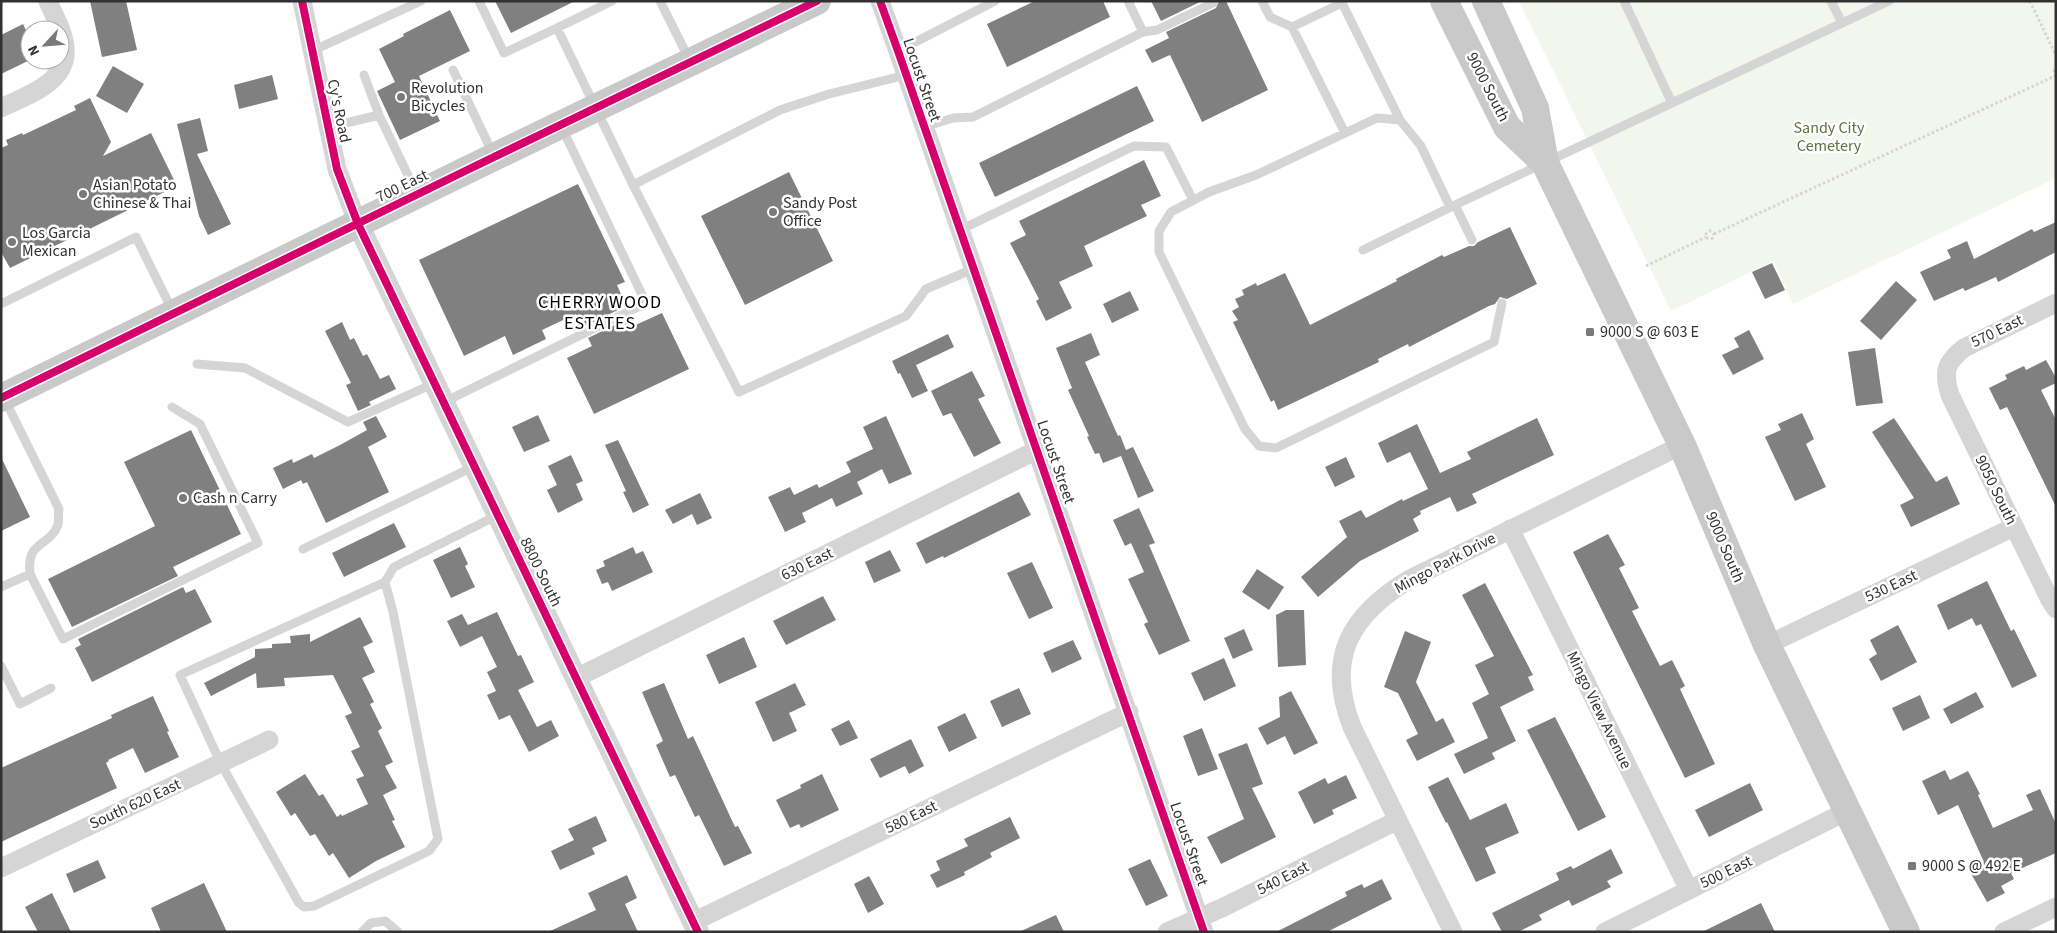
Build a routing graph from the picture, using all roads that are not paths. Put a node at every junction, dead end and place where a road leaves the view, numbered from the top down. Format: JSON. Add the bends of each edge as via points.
{"nodes":[{"id":1,"x":48,"y":1,"type":"edge"},
{"id":2,"x":302,"y":1,"type":"edge"},
{"id":3,"x":421,"y":1,"type":"edge"},
{"id":4,"x":479,"y":1,"type":"edge"},
{"id":5,"x":660,"y":1,"type":"edge"},
{"id":6,"x":817,"y":1,"type":"edge"},
{"id":7,"x":880,"y":1,"type":"edge"},
{"id":8,"x":995,"y":1,"type":"edge"},
{"id":9,"x":1128,"y":1,"type":"edge"},
{"id":10,"x":1262,"y":1,"type":"edge"},
{"id":11,"x":1444,"y":1,"type":"edge"},
{"id":12,"x":1486,"y":1,"type":"edge"},
{"id":13,"x":1624,"y":1,"type":"edge"},
{"id":14,"x":1831,"y":1,"type":"edge"},
{"id":15,"x":1889,"y":1,"type":"edge"},
{"id":16,"x":610,"y":2,"type":"edge"},
{"id":17,"x":1343,"y":2,"type":"edge"},
{"id":18,"x":1213,"y":3,"type":"dead end"},
{"id":19,"x":1842,"y":23,"type":"junction"},
{"id":20,"x":1292,"y":27,"type":"junction"},
{"id":21,"x":557,"y":28,"type":"junction"},
{"id":22,"x":1143,"y":32,"type":"junction"},
{"id":23,"x":312,"y":51,"type":"junction"},
{"id":24,"x":898,"y":51,"type":"junction"},
{"id":25,"x":690,"y":62,"type":"junction"},
{"id":26,"x":454,"y":70,"type":"dead end"},
{"id":27,"x":364,"y":75,"type":"dead end"},
{"id":28,"x":906,"y":75,"type":"junction"},
{"id":29,"x":1672,"y":103,"type":"junction"},
{"id":30,"x":1,"y":108,"type":"edge"},
{"id":31,"x":596,"y":108,"type":"junction"},
{"id":32,"x":380,"y":115,"type":"junction"},
{"id":33,"x":1400,"y":120,"type":"junction"},
{"id":34,"x":561,"y":125,"type":"junction"},
{"id":35,"x":329,"y":127,"type":"junction"},
{"id":36,"x":924,"y":127,"type":"junction"},
{"id":37,"x":1345,"y":133,"type":"junction"},
{"id":38,"x":494,"y":157,"type":"junction"},
{"id":39,"x":1545,"y":163,"type":"junction"},
{"id":40,"x":633,"y":185,"type":"junction"},
{"id":41,"x":417,"y":194,"type":"junction"},
{"id":42,"x":1193,"y":200,"type":"junction"},
{"id":43,"x":1453,"y":206,"type":"junction"},
{"id":44,"x":358,"y":224,"type":"junction"},
{"id":45,"x":960,"y":230,"type":"junction"},
{"id":46,"x":1472,"y":240,"type":"dead end"},
{"id":47,"x":1363,"y":250,"type":"dead end"},
{"id":48,"x":973,"y":269,"type":"junction"},
{"id":49,"x":1502,"y":303,"type":"dead end"},
{"id":50,"x":2056,"y":303,"type":"edge"},
{"id":51,"x":1,"y":304,"type":"edge"},
{"id":52,"x":174,"y":314,"type":"junction"},
{"id":53,"x":197,"y":364,"type":"dead end"},
{"id":54,"x":1946,"y":368,"type":"joint"},
{"id":55,"x":440,"y":393,"type":"junction"},
{"id":56,"x":2,"y":397,"type":"edge"},
{"id":57,"x":172,"y":407,"type":"dead end"},
{"id":58,"x":1682,"y":445,"type":"junction"},
{"id":59,"x":1037,"y":450,"type":"junction"},
{"id":60,"x":475,"y":466,"type":"junction"},
{"id":61,"x":499,"y":515,"type":"junction"},
{"id":62,"x":2014,"y":527,"type":"junction"},
{"id":63,"x":1510,"y":529,"type":"junction"},
{"id":64,"x":303,"y":549,"type":"dead end"},
{"id":65,"x":30,"y":574,"type":"junction"},
{"id":66,"x":385,"y":582,"type":"junction"},
{"id":67,"x":1,"y":587,"type":"edge"},
{"id":68,"x":2056,"y":609,"type":"edge"},
{"id":69,"x":1767,"y":645,"type":"junction"},
{"id":70,"x":1,"y":666,"type":"edge"},
{"id":71,"x":576,"y":678,"type":"junction"},
{"id":72,"x":51,"y":688,"type":"dead end"},
{"id":73,"x":1129,"y":712,"type":"junction"},
{"id":74,"x":269,"y":740,"type":"dead end"},
{"id":75,"x":221,"y":764,"type":"junction"},
{"id":76,"x":1847,"y":812,"type":"junction"},
{"id":77,"x":1398,"y":820,"type":"junction"},
{"id":78,"x":1,"y":868,"type":"edge"},
{"id":79,"x":1689,"y":890,"type":"junction"},
{"id":80,"x":2056,"y":907,"type":"edge"},
{"id":81,"x":1202,"y":924,"type":"edge"},
{"id":82,"x":695,"y":927,"type":"edge"},
{"id":83,"x":362,"y":932,"type":"edge"},
{"id":84,"x":398,"y":932,"type":"edge"},
{"id":85,"x":1167,"y":932,"type":"edge"},
{"id":86,"x":1453,"y":932,"type":"edge"},
{"id":87,"x":1605,"y":932,"type":"edge"},
{"id":88,"x":1906,"y":932,"type":"edge"},
{"id":89,"x":2004,"y":932,"type":"edge"}],
"edges":[{"from":1,"to":30,"type":"street","via":[[64,40],[64,61],[60,71],[45,86]]},
{"from":2,"to":23,"type":"street","name":"Cy's Road"},
{"from":3,"to":23,"type":"lane"},
{"from":4,"to":21,"type":"lane","via":[[504,53]]},
{"from":5,"to":25,"type":"lane"},
{"from":6,"to":25,"type":"main road","name":"700 East"},
{"from":7,"to":24,"type":"street","name":"Locust Street"},
{"from":8,"to":24,"type":"lane"},
{"from":9,"to":22,"type":"lane"},
{"from":10,"to":20,"type":"lane","via":[[1270,17]]},
{"from":11,"to":39,"type":"main road","name":"9000 South","via":[[1506,126]]},
{"from":12,"to":39,"type":"main road","name":"9000 South","via":[[1535,108]]},
{"from":13,"to":29,"type":"lane"},
{"from":14,"to":19,"type":"lane"},
{"from":15,"to":19,"type":"lane"},
{"from":16,"to":21,"type":"lane"},
{"from":17,"to":20,"type":"lane"},
{"from":17,"to":33,"type":"lane"},
{"from":18,"to":22,"type":"lane","via":[[1157,30]]},
{"from":19,"to":29,"type":"lane"},
{"from":20,"to":37,"type":"lane"},
{"from":21,"to":31,"type":"lane"},
{"from":22,"to":36,"type":"lane","via":[[973,117],[953,118]]},
{"from":23,"to":35,"type":"street","name":"Cy's Road"},
{"from":24,"to":28,"type":"street","name":"Locust Street"},
{"from":25,"to":31,"type":"main road","name":"700 East"},
{"from":26,"to":38,"type":"lane"},
{"from":27,"to":32,"type":"lane"},
{"from":28,"to":36,"type":"street","name":"Locust Street"},
{"from":28,"to":40,"type":"lane","via":[[780,110]]},
{"from":29,"to":39,"type":"lane"},
{"from":31,"to":34,"type":"main road","name":"700 East"},
{"from":31,"to":40,"type":"lane"},
{"from":32,"to":35,"type":"lane"},
{"from":32,"to":41,"type":"lane"},
{"from":33,"to":37,"type":"lane","via":[[1377,118]]},
{"from":33,"to":43,"type":"lane","via":[[1421,146]]},
{"from":34,"to":38,"type":"main road","name":"700 East"},
{"from":34,"to":55,"type":"lane","via":[[646,303]]},
{"from":35,"to":44,"type":"street","name":"Cy's Road","via":[[338,169]]},
{"from":36,"to":45,"type":"street","name":"Locust Street"},
{"from":37,"to":42,"type":"lane","via":[[1256,176]]},
{"from":38,"to":41,"type":"main road","name":"700 East"},
{"from":39,"to":43,"type":"lane"},
{"from":39,"to":58,"type":"main road","name":"9000 South"},
{"from":40,"to":48,"type":"lane","via":[[739,392],[906,316],[926,289]]},
{"from":41,"to":44,"type":"main road","name":"700 East"},
{"from":42,"to":45,"type":"lane","via":[[1166,147],[1134,146]]},
{"from":42,"to":49,"type":"lane","via":[[1171,212],[1159,231],[1159,252],[1245,429],[1259,446],[1276,448],[1494,342]]},
{"from":43,"to":46,"type":"lane"},
{"from":43,"to":47,"type":"lane"},
{"from":44,"to":52,"type":"main road","name":"700 East"},
{"from":44,"to":55,"type":"street","name":"8800 South"},
{"from":45,"to":48,"type":"street","name":"Locust Street"},
{"from":48,"to":59,"type":"street","name":"Locust Street"},
{"from":50,"to":54,"type":"street","name":"570 East","via":[[1964,348],[1953,356]]},
{"from":51,"to":52,"type":"lane","via":[[136,237]]},
{"from":52,"to":56,"type":"main road","name":"700 East"},
{"from":53,"to":55,"type":"lane","via":[[245,368],[348,422]]},
{"from":54,"to":62,"type":"street","name":"9050 South","via":[[1950,395]]},
{"from":55,"to":60,"type":"street","name":"8800 South"},
{"from":56,"to":65,"type":"lane","via":[[59,510],[58,526],[36,547],[29,560]]},
{"from":57,"to":65,"type":"lane","via":[[200,424],[258,543],[63,639]]},
{"from":58,"to":63,"type":"street","name":"Mingo Park Drive"},
{"from":58,"to":69,"type":"main road","name":"9000 South"},
{"from":59,"to":71,"type":"street","name":"630 East"},
{"from":59,"to":73,"type":"street","name":"Locust Street"},
{"from":60,"to":61,"type":"street","name":"8800 South"},
{"from":60,"to":64,"type":"lane"},
{"from":61,"to":66,"type":"lane","via":[[394,567]]},
{"from":61,"to":71,"type":"street","name":"8800 South"},
{"from":62,"to":68,"type":"street","name":"9050 South"},
{"from":62,"to":69,"type":"street","name":"530 East"},
{"from":63,"to":77,"type":"street","name":"Mingo Park Drive","via":[[1390,591],[1358,622],[1348,642],[1341,678],[1344,707]]},
{"from":63,"to":79,"type":"street","name":"Mingo View Avenue"},
{"from":65,"to":67,"type":"lane"},
{"from":66,"to":75,"type":"lane","via":[[180,675]]},
{"from":66,"to":75,"type":"lane","via":[[438,839],[429,851],[314,906],[304,906],[299,903]]},
{"from":69,"to":76,"type":"main road","name":"9000 South"},
{"from":70,"to":72,"type":"lane","via":[[20,704]]},
{"from":71,"to":82,"type":"street","name":"8800 South"},
{"from":73,"to":81,"type":"street","name":"Locust Street"},
{"from":73,"to":82,"type":"street","name":"580 East"},
{"from":74,"to":75,"type":"street","name":"South 620 East"},
{"from":75,"to":78,"type":"street","name":"South 620 East"},
{"from":76,"to":79,"type":"street","name":"500 East"},
{"from":76,"to":88,"type":"main road","name":"9000 South"},
{"from":77,"to":81,"type":"street","name":"540 East","via":[[1224,907]]},
{"from":77,"to":86,"type":"street","name":"Mingo Park Drive"},
{"from":79,"to":87,"type":"street","name":"500 East"},
{"from":80,"to":89,"type":"street"},
{"from":81,"to":85,"type":"street","name":"540 East"},
{"from":83,"to":84,"type":"lane","via":[[371,923],[385,921]]}]}
